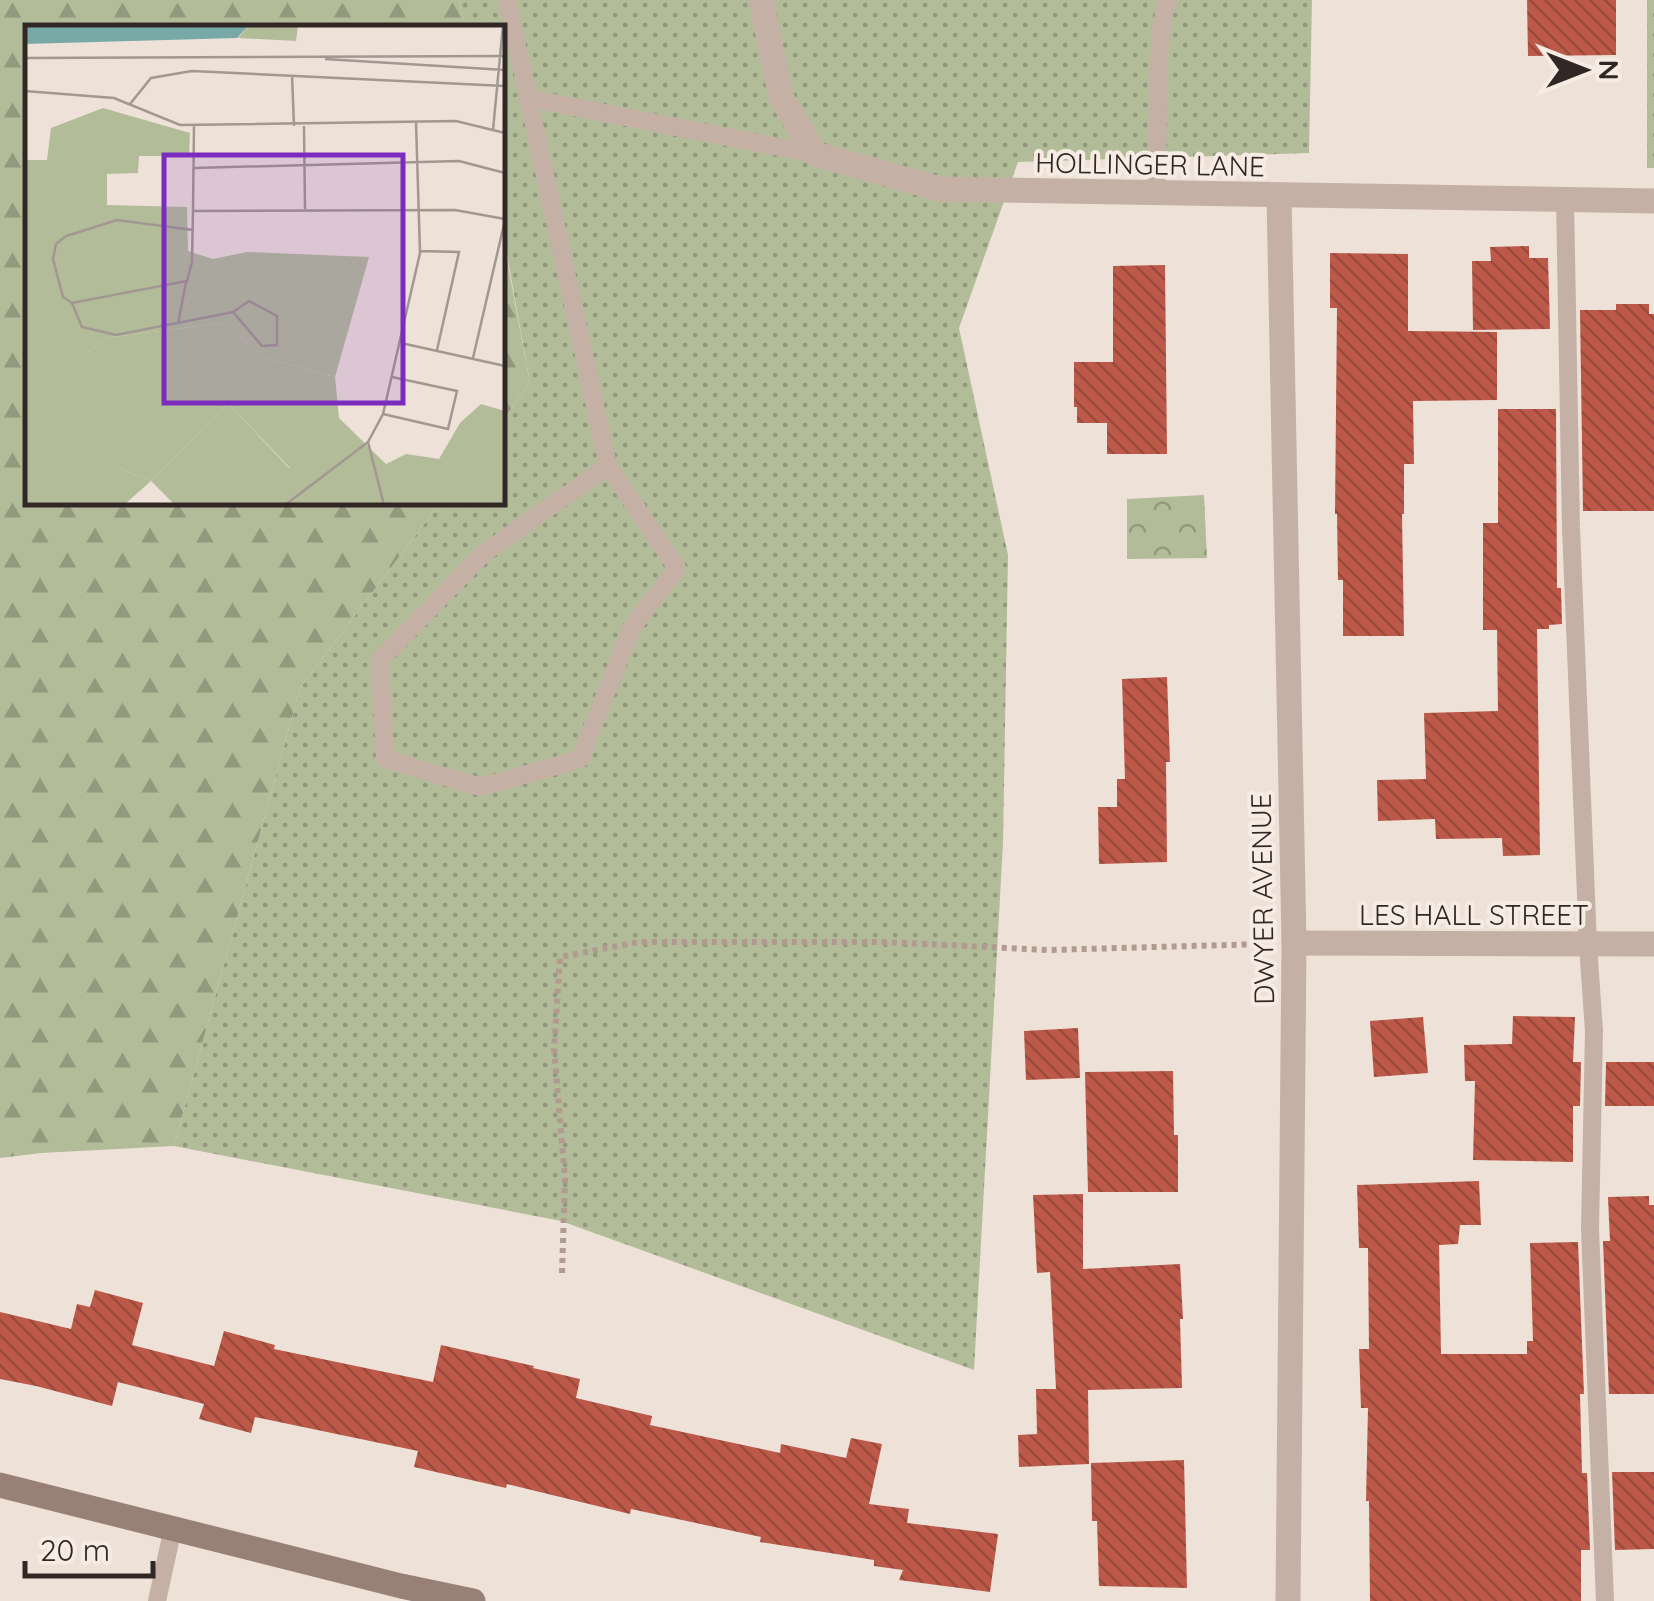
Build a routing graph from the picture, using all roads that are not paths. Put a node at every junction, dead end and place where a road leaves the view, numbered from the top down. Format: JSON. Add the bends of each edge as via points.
{"nodes":[{"id":1,"x":507,"y":0,"type":"edge"},
{"id":2,"x":761,"y":0,"type":"edge"},
{"id":3,"x":1167,"y":0,"type":"edge"},
{"id":4,"x":528,"y":98,"type":"junction"},
{"id":5,"x":815,"y":154,"type":"junction"},
{"id":6,"x":1156,"y":194,"type":"junction"},
{"id":7,"x":1279,"y":196,"type":"junction"},
{"id":8,"x":1565,"y":200,"type":"junction"},
{"id":9,"x":1654,"y":201,"type":"edge"},
{"id":10,"x":608,"y":466,"type":"junction"},
{"id":11,"x":1294,"y":944,"type":"junction"},
{"id":12,"x":1654,"y":944,"type":"edge"},
{"id":13,"x":1588,"y":946,"type":"junction"},
{"id":14,"x":0,"y":1485,"type":"edge"},
{"id":15,"x":173,"y":1528,"type":"junction"},
{"id":16,"x":400,"y":1593,"type":"edge"},
{"id":17,"x":157,"y":1601,"type":"edge"},
{"id":18,"x":474,"y":1601,"type":"edge"},
{"id":19,"x":1288,"y":1601,"type":"edge"},
{"id":20,"x":1604,"y":1601,"type":"edge"}],
"edges":[{"from":1,"to":4,"type":"lane"},
{"from":2,"to":5,"type":"street","via":[[782,97]]},
{"from":3,"to":6,"type":"lane","via":[[1160,34]]},
{"from":4,"to":5,"type":"lane"},
{"from":4,"to":10,"type":"lane"},
{"from":5,"to":6,"type":"street","name":"HOLLINGER LANE","via":[[940,189]]},
{"from":6,"to":7,"type":"street","name":"HOLLINGER LANE"},
{"from":7,"to":8,"type":"street","name":"HOLLINGER LANE"},
{"from":7,"to":11,"type":"street","name":"DWYER AVENUE"},
{"from":8,"to":9,"type":"street","name":"HOLLINGER LANE"},
{"from":8,"to":13,"type":"lane"},
{"from":10,"to":10,"type":"lane","via":[[484,553],[380,660],[385,759],[481,787],[580,759],[631,629],[676,568]]},
{"from":11,"to":13,"type":"street","name":"LES HALL STREET"},
{"from":11,"to":19,"type":"street","name":"DWYER AVENUE"},
{"from":12,"to":13,"type":"street","name":"LES HALL STREET"},
{"from":13,"to":20,"type":"lane"},
{"from":14,"to":15,"type":"street"},
{"from":15,"to":16,"type":"street"},
{"from":15,"to":17,"type":"lane"},
{"from":16,"to":18,"type":"street"}]}
